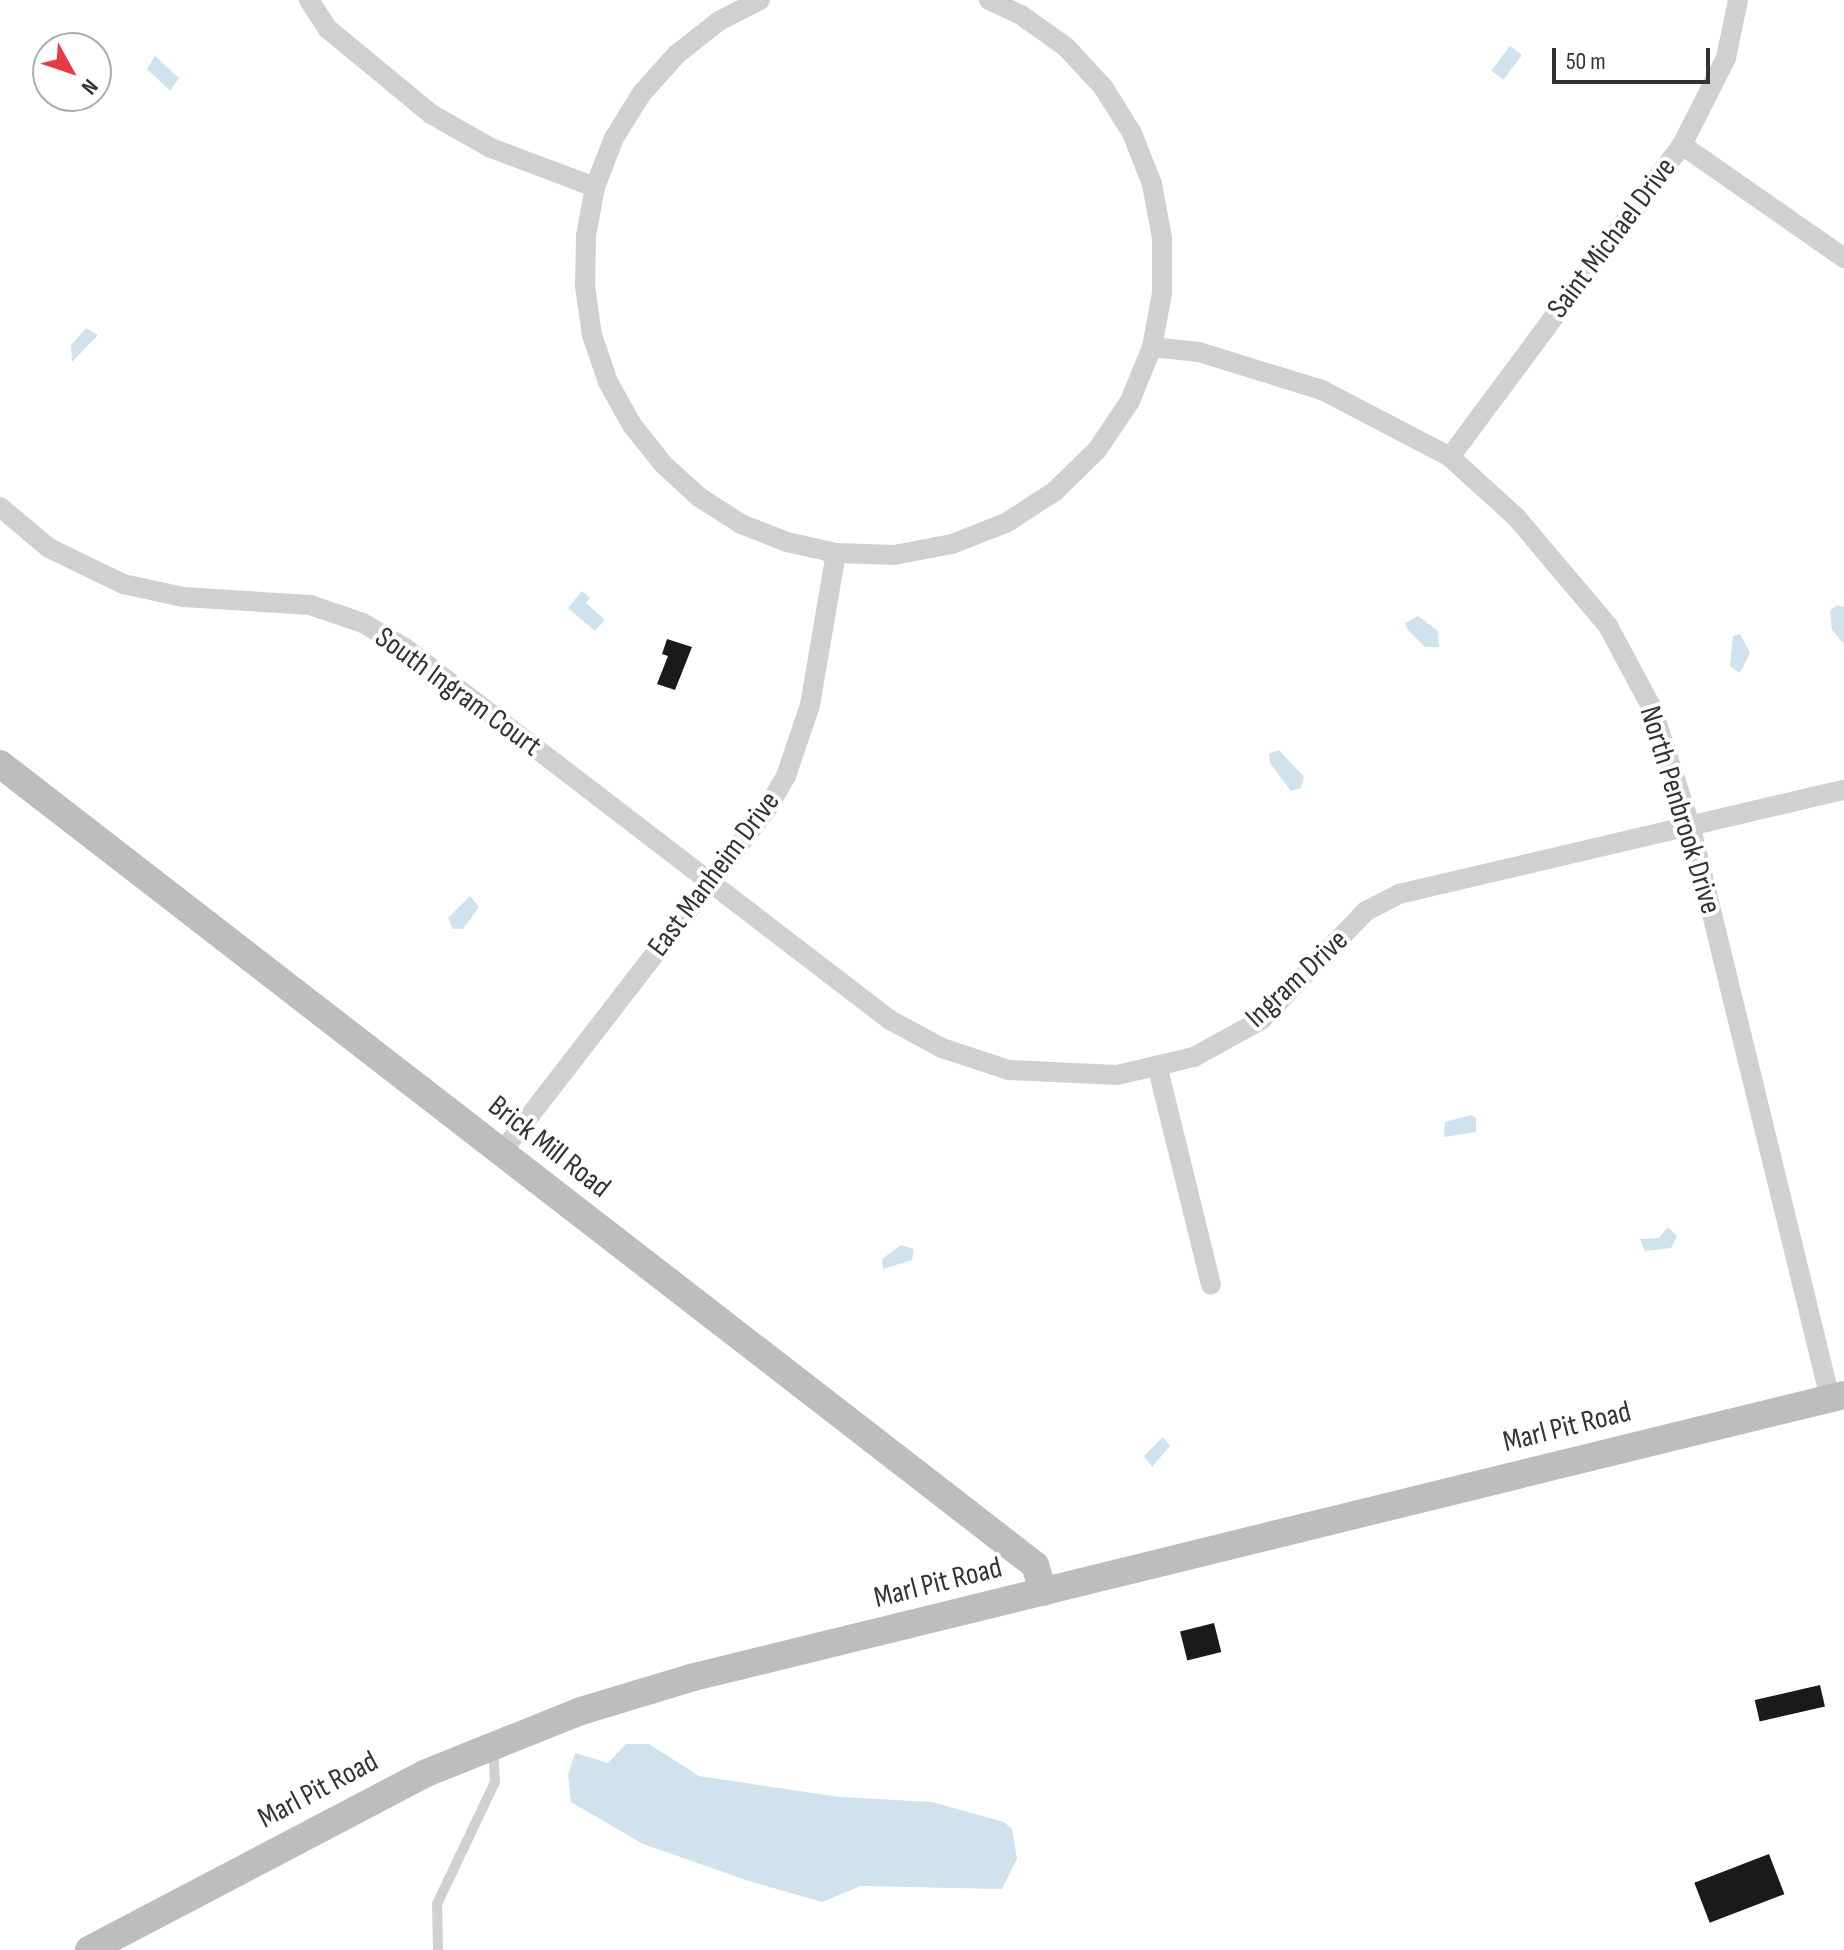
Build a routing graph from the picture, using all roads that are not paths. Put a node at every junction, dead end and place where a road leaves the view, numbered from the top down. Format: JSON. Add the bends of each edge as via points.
{"nodes":[{"id":1,"x":309,"y":0,"type":"edge"},
{"id":2,"x":760,"y":0,"type":"edge"},
{"id":3,"x":989,"y":0,"type":"edge"},
{"id":4,"x":1738,"y":0,"type":"edge"},
{"id":5,"x":1682,"y":145,"type":"junction"},
{"id":6,"x":595,"y":187,"type":"junction"},
{"id":7,"x":1844,"y":258,"type":"edge"},
{"id":8,"x":1152,"y":347,"type":"junction"},
{"id":9,"x":1450,"y":457,"type":"junction"},
{"id":10,"x":0,"y":507,"type":"edge"},
{"id":11,"x":836,"y":553,"type":"junction"},
{"id":12,"x":0,"y":764,"type":"edge"},
{"id":13,"x":1844,"y":790,"type":"edge"},
{"id":14,"x":1691,"y":828,"type":"junction"},
{"id":15,"x":710,"y":883,"type":"junction"},
{"id":16,"x":1158,"y":1069,"type":"junction"},
{"id":17,"x":501,"y":1153,"type":"junction"},
{"id":18,"x":1211,"y":1285,"type":"dead end"},
{"id":19,"x":1837,"y":1396,"type":"edge"},
{"id":20,"x":1043,"y":1592,"type":"junction"},
{"id":21,"x":493,"y":1743,"type":"junction"},
{"id":22,"x":89,"y":1950,"type":"edge"},
{"id":23,"x":438,"y":1950,"type":"edge"}],
"edges":[{"from":1,"to":6,"type":"street","via":[[328,29],[431,114],[491,148]]},
{"from":2,"to":6,"type":"street","via":[[698,37],[642,93],[614,138]]},
{"from":3,"to":8,"type":"street","via":[[1066,47],[1103,87],[1132,133],[1152,184],[1162,238],[1162,293]]},
{"from":4,"to":5,"type":"street","name":"Saint Michael Drive","via":[[1726,58]]},
{"from":5,"to":7,"type":"street"},
{"from":5,"to":9,"type":"street","name":"Saint Michael Drive"},
{"from":6,"to":11,"type":"street","via":[[586,236],[590,322],[608,382],[632,425],[663,464],[720,511],[787,542]]},
{"from":8,"to":9,"type":"street","name":"North Penbrook Drive","via":[[1199,352],[1322,390]]},
{"from":8,"to":11,"type":"street","via":[[1130,401],[1097,450],[1055,491],[1019,515],[952,544],[894,555]]},
{"from":9,"to":14,"type":"street","name":"North Penbrook Drive","via":[[1535,538],[1608,626],[1652,708]]},
{"from":10,"to":15,"type":"street","name":"South Ingram Court","via":[[49,548],[123,584],[183,597],[310,605],[363,623],[405,648]]},
{"from":11,"to":15,"type":"street","name":"East Manheim Drive","via":[[810,705],[791,764],[765,812]]},
{"from":12,"to":17,"type":"street","name":"Brick Mill Road"},
{"from":13,"to":14,"type":"street","name":"Ingram Drive"},
{"from":14,"to":16,"type":"street","name":"Ingram Drive","via":[[1496,867],[1399,894],[1366,911],[1261,1020],[1222,1045]]},
{"from":14,"to":19,"type":"street","name":"North Penbrook Drive"},
{"from":15,"to":16,"type":"street","name":"Ingram Drive","via":[[890,1020],[942,1048],[997,1067],[1045,1075]]},
{"from":15,"to":17,"type":"street","name":"East Manheim Drive"},
{"from":16,"to":18,"type":"street"},
{"from":17,"to":20,"type":"street","name":"Brick Mill Road","via":[[1035,1565]]},
{"from":19,"to":20,"type":"street","name":"Marl Pit Road"},
{"from":20,"to":21,"type":"street","name":"Marl Pit Road","via":[[690,1678]]},
{"from":21,"to":22,"type":"street","name":"Marl Pit Road","via":[[380,1795]]},
{"from":21,"to":23,"type":"lane","via":[[495,1782],[437,1904]]}]}
